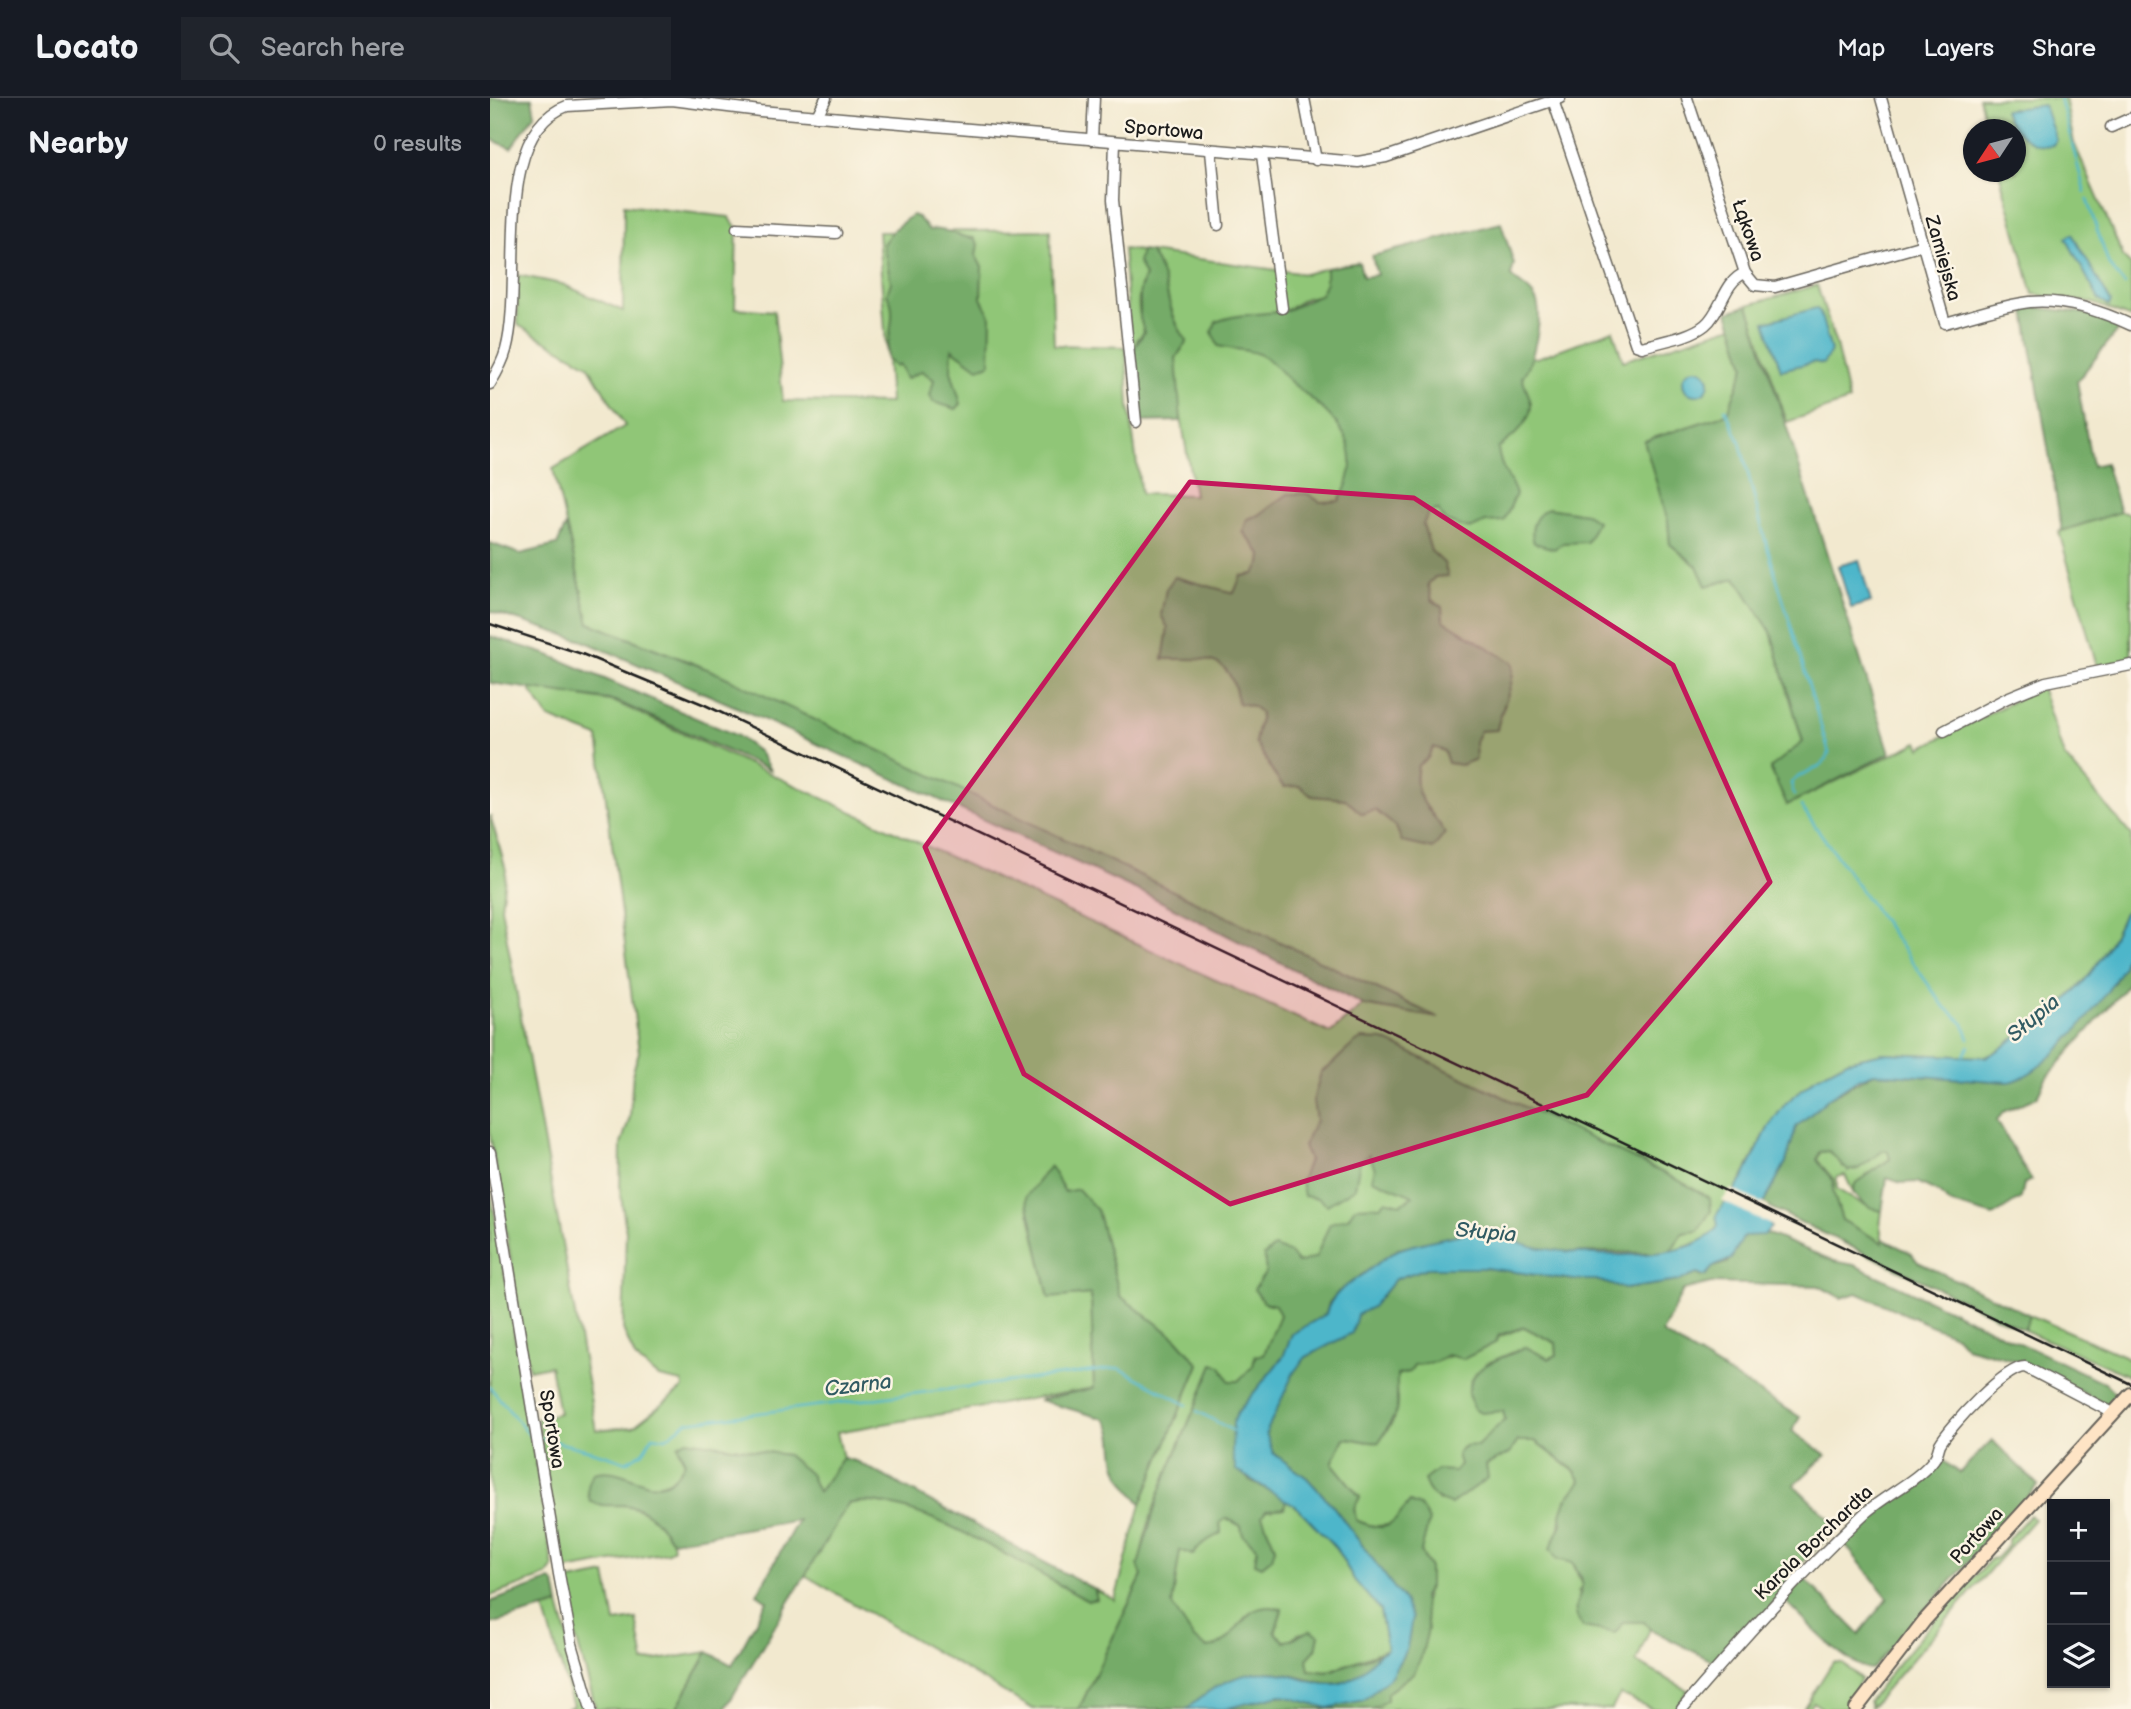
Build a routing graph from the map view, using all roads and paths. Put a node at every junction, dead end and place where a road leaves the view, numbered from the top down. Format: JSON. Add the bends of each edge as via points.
{"nodes":[{"id":1,"x":826,"y":98,"type":"edge"},
{"id":2,"x":1094,"y":98,"type":"edge"},
{"id":3,"x":1304,"y":98,"type":"edge"},
{"id":4,"x":1687,"y":98,"type":"edge"},
{"id":5,"x":1881,"y":98,"type":"edge"},
{"id":6,"x":1557,"y":99,"type":"edge"},
{"id":7,"x":722,"y":102,"type":"edge"},
{"id":8,"x":817,"y":116,"type":"junction"},
{"id":9,"x":2131,"y":118,"type":"edge"},
{"id":10,"x":2111,"y":127,"type":"dead end"},
{"id":11,"x":1091,"y":140,"type":"junction"},
{"id":12,"x":1115,"y":142,"type":"junction"},
{"id":13,"x":1211,"y":151,"type":"junction"},
{"id":14,"x":1262,"y":155,"type":"junction"},
{"id":15,"x":1316,"y":160,"type":"junction"},
{"id":16,"x":1218,"y":225,"type":"dead end"},
{"id":17,"x":737,"y":228,"type":"dead end"},
{"id":18,"x":836,"y":233,"type":"dead end"},
{"id":19,"x":1923,"y":245,"type":"junction"},
{"id":20,"x":1745,"y":273,"type":"junction"},
{"id":21,"x":1282,"y":308,"type":"dead end"},
{"id":22,"x":2131,"y":325,"type":"edge"},
{"id":23,"x":490,"y":384,"type":"edge"},
{"id":24,"x":1136,"y":422,"type":"dead end"},
{"id":25,"x":2131,"y":665,"type":"edge"},
{"id":26,"x":1944,"y":731,"type":"dead end"},
{"id":27,"x":490,"y":1152,"type":"edge"},
{"id":28,"x":2131,"y":1394,"type":"edge"},
{"id":29,"x":2113,"y":1413,"type":"junction"},
{"id":30,"x":591,"y":1709,"type":"edge"},
{"id":31,"x":1682,"y":1709,"type":"edge"},
{"id":32,"x":1856,"y":1709,"type":"edge"}],
"edges":[{"from":1,"to":8,"type":"street"},
{"from":2,"to":11,"type":"street"},
{"from":3,"to":15,"type":"street"},
{"from":4,"to":20,"type":"street","name":"Łąkowa"},
{"from":5,"to":19,"type":"street","name":"Zamiejska"},
{"from":6,"to":15,"type":"street","name":"Sportowa","via":[[1373,160]]},
{"from":6,"to":20,"type":"street","name":"Sportowa","via":[[1636,345],[1642,347],[1704,326],[1736,277]]},
{"from":7,"to":8,"type":"street","name":"Sportowa"},
{"from":7,"to":23,"type":"street","name":"Sportowa","via":[[577,104],[551,112],[528,132],[519,149],[511,187],[506,350]]},
{"from":8,"to":11,"type":"street","name":"Sportowa"},
{"from":9,"to":10,"type":"street"},
{"from":11,"to":12,"type":"street","name":"Sportowa"},
{"from":12,"to":13,"type":"street","name":"Sportowa"},
{"from":12,"to":24,"type":"street","via":[[1113,200]]},
{"from":13,"to":14,"type":"street","name":"Sportowa"},
{"from":13,"to":16,"type":"street"},
{"from":14,"to":15,"type":"street","name":"Sportowa"},
{"from":14,"to":21,"type":"street"},
{"from":17,"to":18,"type":"street"},
{"from":19,"to":20,"type":"street","name":"Łąkowa","via":[[1768,289],[1755,285]]},
{"from":19,"to":22,"type":"street","name":"Zamiejska","via":[[1945,323],[2030,302],[2054,302],[2104,313]]},
{"from":25,"to":26,"type":"street","via":[[2046,682]]},
{"from":27,"to":30,"type":"street","name":"Sportowa","via":[[559,1574]]},
{"from":28,"to":29,"type":"main road","name":"Portowa"},
{"from":29,"to":31,"type":"street","name":"Karola Borchardta","via":[[2025,1367],[2007,1373],[1943,1440],[1934,1459],[1864,1514],[1770,1608]]},
{"from":29,"to":32,"type":"main road","name":"Portowa","via":[[1924,1621]]}]}
